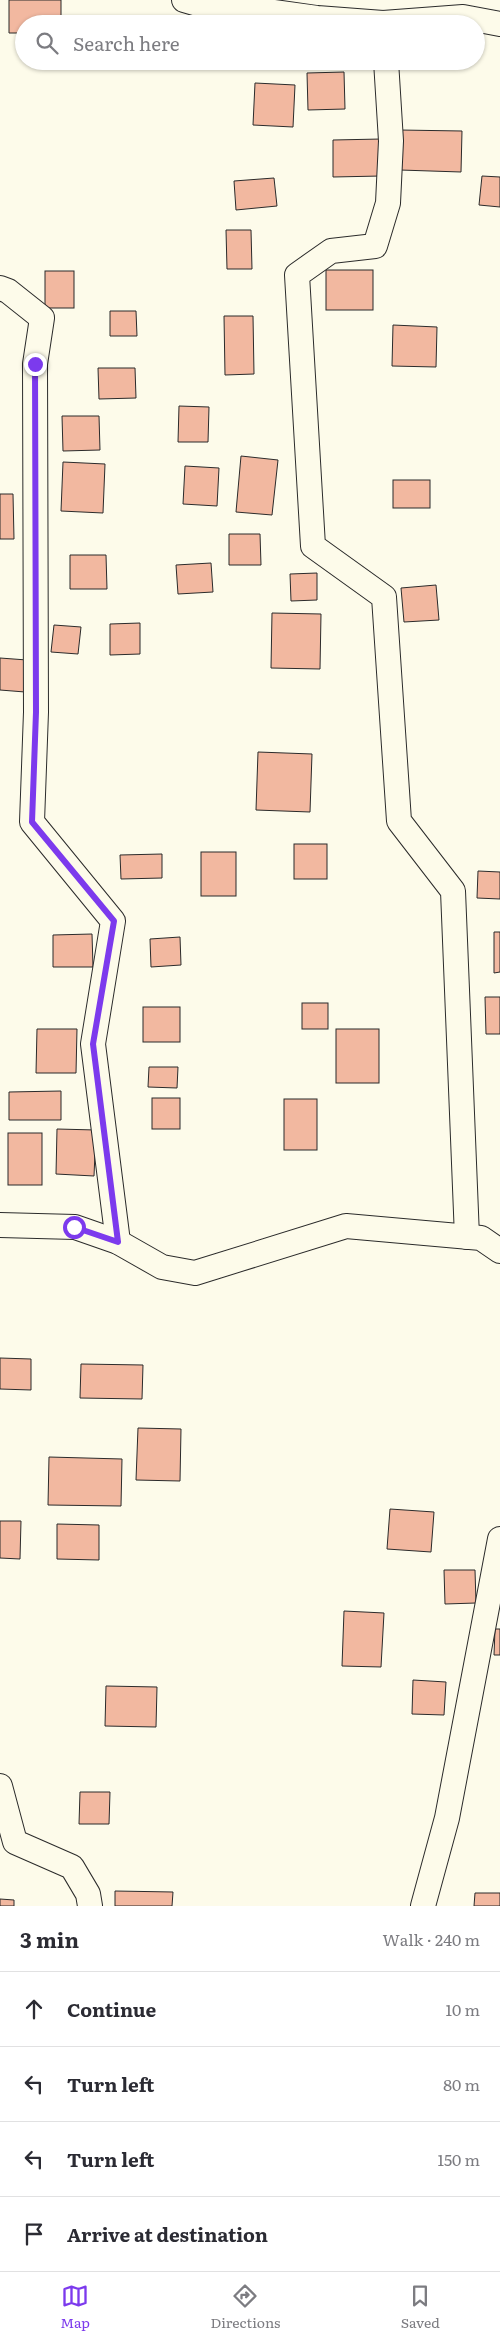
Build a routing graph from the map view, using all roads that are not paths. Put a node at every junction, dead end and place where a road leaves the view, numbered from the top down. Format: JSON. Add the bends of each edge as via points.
{"nodes":[{"id":1,"x":184,"y":0,"type":"edge"},
{"id":2,"x":302,"y":15,"type":"edge"},
{"id":3,"x":485,"y":21,"type":"edge"},
{"id":4,"x":500,"y":24,"type":"edge"},
{"id":5,"x":387,"y":70,"type":"edge"},
{"id":6,"x":0,"y":288,"type":"edge"},
{"id":7,"x":0,"y":1225,"type":"edge"},
{"id":8,"x":467,"y":1237,"type":"junction"},
{"id":9,"x":118,"y":1242,"type":"junction"},
{"id":10,"x":500,"y":1251,"type":"edge"},
{"id":11,"x":500,"y":1539,"type":"edge"},
{"id":12,"x":496,"y":1586,"type":"edge"},
{"id":13,"x":0,"y":1786,"type":"edge"},
{"id":14,"x":90,"y":1906,"type":"edge"},
{"id":15,"x":423,"y":1906,"type":"edge"}],
"edges":[{"from":1,"to":2,"type":"street","via":[[201,5]]},
{"from":3,"to":4,"type":"street"},
{"from":5,"to":8,"type":"street","via":[[391,141],[388,203],[375,246],[332,251],[297,275],[313,546],[384,597],[399,821],[453,891]]},
{"from":6,"to":9,"type":"street","via":[[42,318],[35,364],[36,712],[32,822],[114,921],[93,1044]]},
{"from":7,"to":9,"type":"street","via":[[74,1227]]},
{"from":8,"to":9,"type":"street","via":[[346,1226],[195,1273],[162,1267]]},
{"from":8,"to":10,"type":"street","via":[[481,1238]]},
{"from":11,"to":12,"type":"street"},
{"from":12,"to":15,"type":"street","via":[[447,1818]]},
{"from":13,"to":14,"type":"street","via":[[15,1842],[72,1867],[88,1894]]}]}
